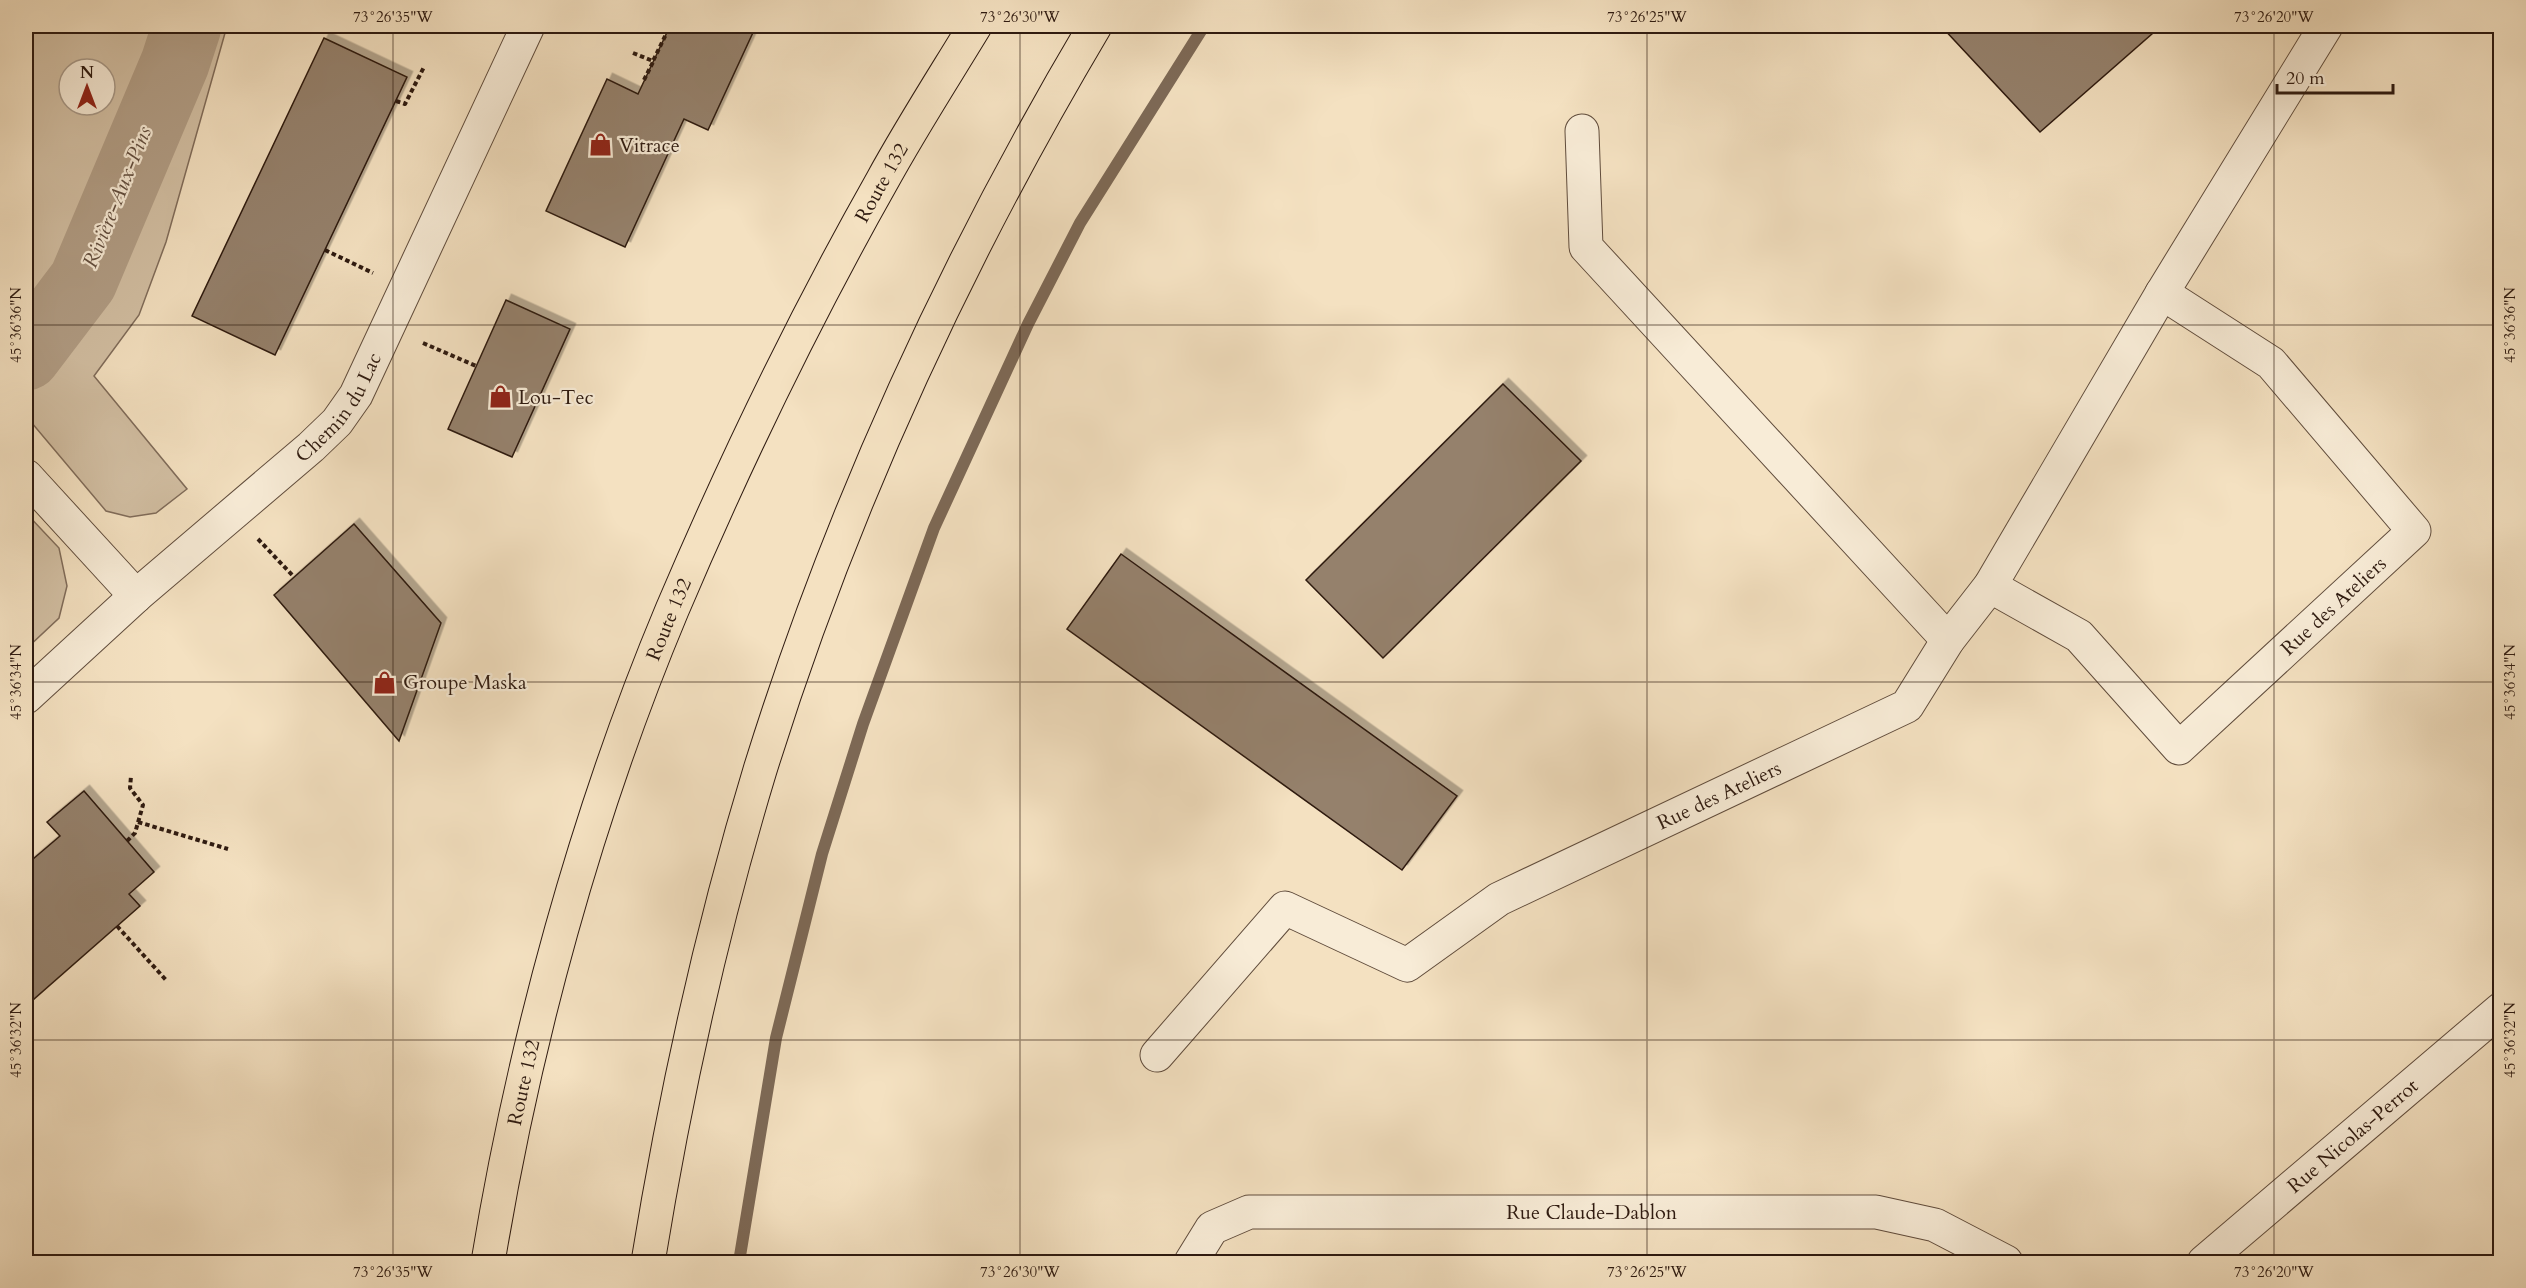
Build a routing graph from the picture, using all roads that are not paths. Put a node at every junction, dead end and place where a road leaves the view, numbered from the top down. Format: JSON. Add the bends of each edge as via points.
{"nodes":[{"id":1,"x":528,"y":26,"type":"edge"},
{"id":2,"x":975,"y":26,"type":"edge"},
{"id":3,"x":1095,"y":26,"type":"edge"},
{"id":4,"x":2326,"y":26,"type":"edge"},
{"id":5,"x":1582,"y":131,"type":"dead end"},
{"id":6,"x":2162,"y":293,"type":"junction"},
{"id":7,"x":26,"y":476,"type":"edge"},
{"id":8,"x":1990,"y":586,"type":"junction"},
{"id":9,"x":136,"y":597,"type":"junction"},
{"id":10,"x":1948,"y":640,"type":"junction"},
{"id":11,"x":26,"y":697,"type":"edge"},
{"id":12,"x":2500,"y":1010,"type":"edge"},
{"id":13,"x":1157,"y":1055,"type":"dead end"},
{"id":14,"x":488,"y":1263,"type":"edge"},
{"id":15,"x":648,"y":1263,"type":"edge"},
{"id":16,"x":1191,"y":1263,"type":"edge"},
{"id":17,"x":2006,"y":1263,"type":"edge"},
{"id":18,"x":2204,"y":1263,"type":"edge"}],
"edges":[{"from":1,"to":9,"type":"street","name":"Chemin du Lac","via":[[356,395],[337,422],[311,447]]},
{"from":2,"to":14,"type":"highway","name":"Route 132","via":[[883,179],[831,276],[739,463],[659,643],[577,879],[514,1125]]},
{"from":3,"to":15,"type":"highway","via":[[1008,178],[944,304],[885,434],[819,600],[760,771],[723,904],[669,1141]]},
{"from":4,"to":6,"type":"street","name":"Rue des Ateliers"},
{"from":5,"to":10,"type":"street","via":[[1586,247]]},
{"from":6,"to":8,"type":"street","name":"Rue des Ateliers"},
{"from":6,"to":8,"type":"street","name":"Rue des Ateliers","via":[[2271,363],[2414,531],[2179,748],[2079,636]]},
{"from":7,"to":9,"type":"street"},
{"from":8,"to":10,"type":"street","name":"Rue des Ateliers"},
{"from":9,"to":11,"type":"street","name":"Chemin du Lac"},
{"from":10,"to":13,"type":"street","name":"Rue des Ateliers","via":[[1906,706],[1499,899],[1407,965],[1285,908]]},
{"from":12,"to":18,"type":"street","name":"Rue Nicolas-Perrot"},
{"from":16,"to":17,"type":"street","name":"Rue Claude-Dablon","via":[[1212,1228],[1249,1212],[1876,1212],[1935,1225]]}]}
